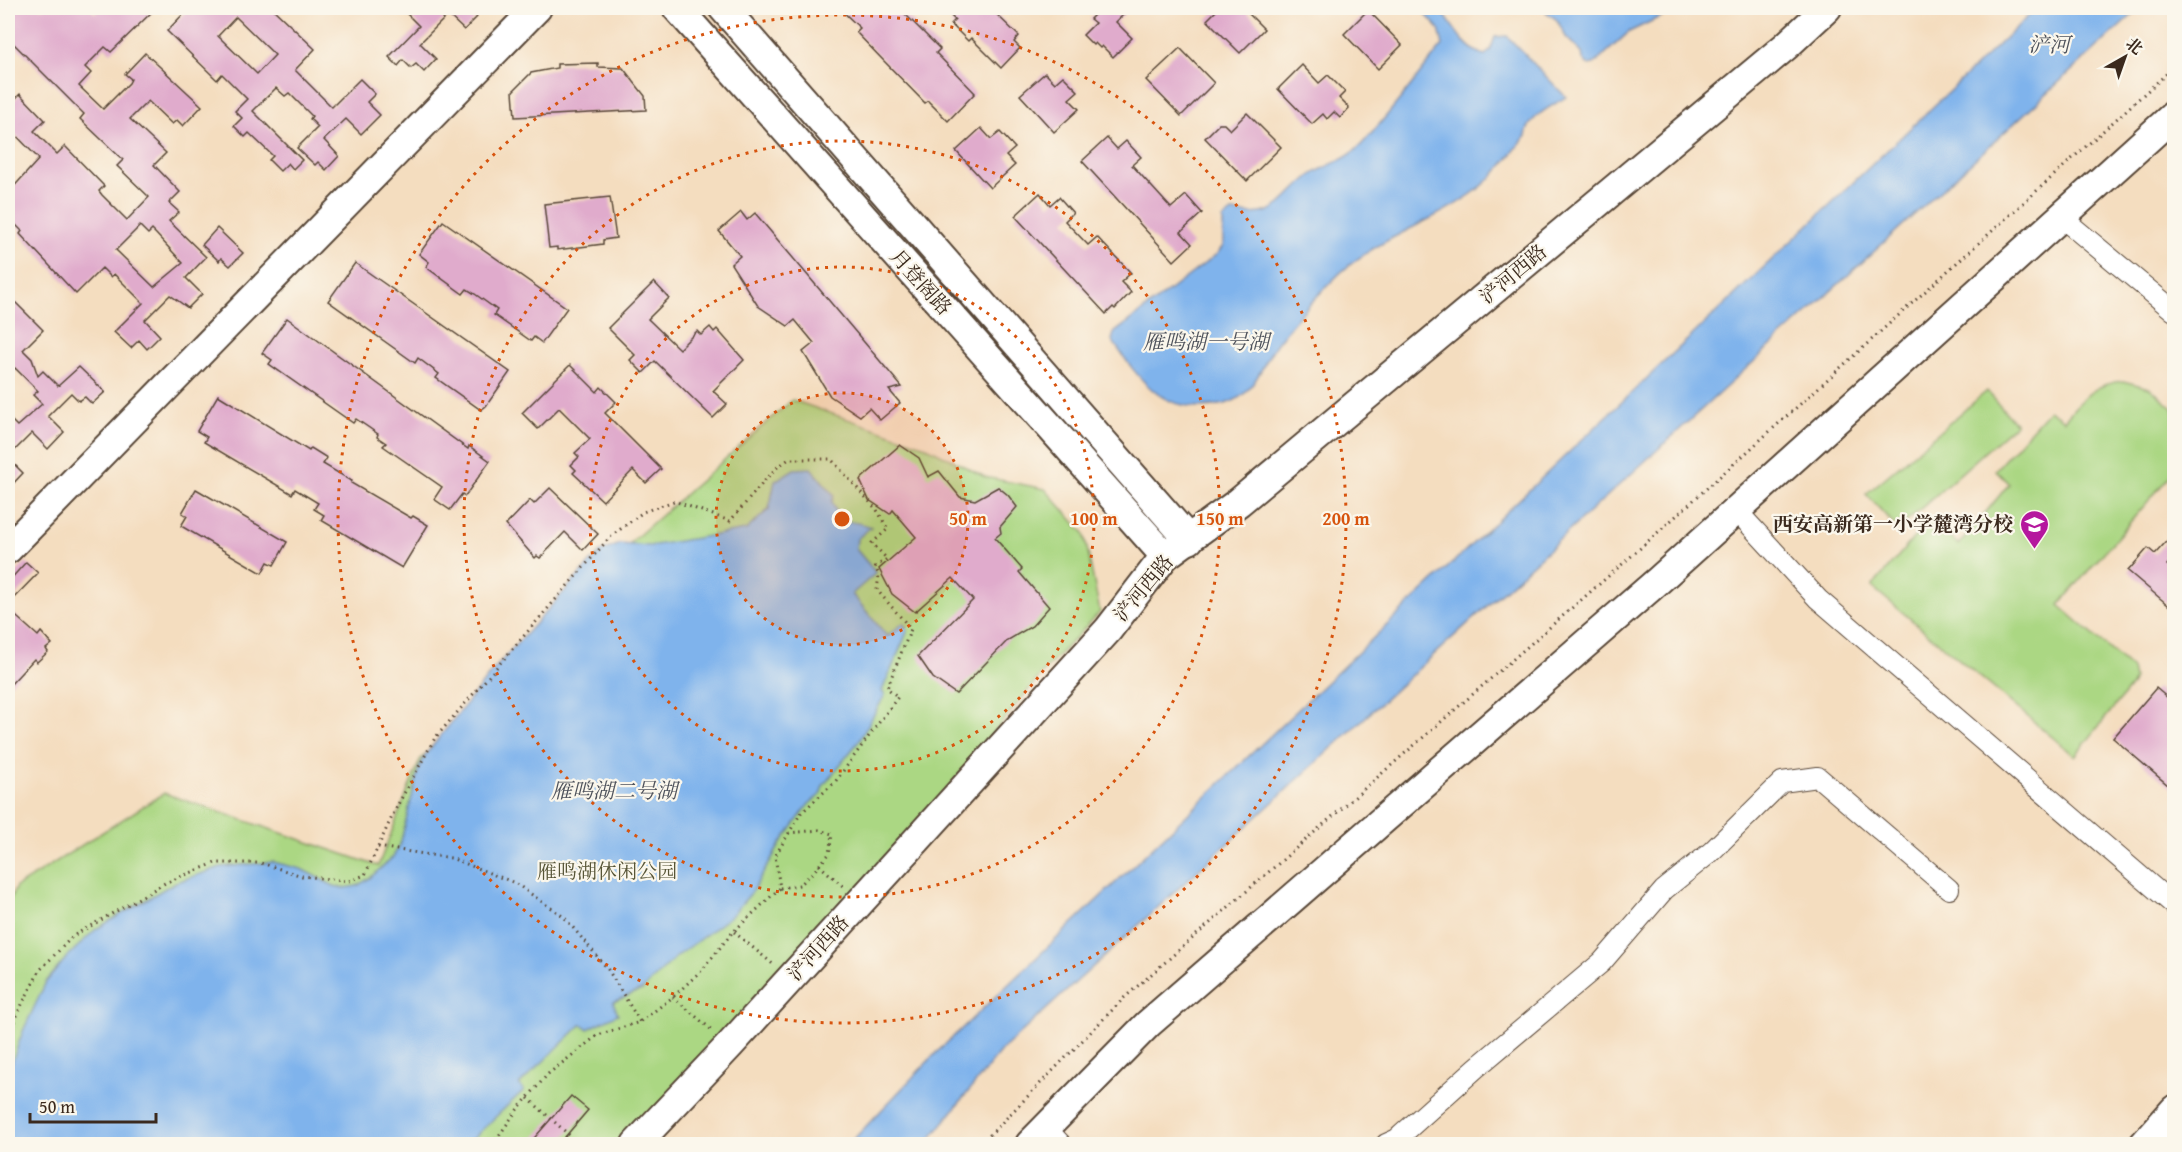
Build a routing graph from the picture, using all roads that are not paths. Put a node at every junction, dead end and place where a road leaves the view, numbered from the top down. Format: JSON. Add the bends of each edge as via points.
{"nodes":[{"id":1,"x":537,"y":8,"type":"edge"},
{"id":2,"x":677,"y":8,"type":"edge"},
{"id":3,"x":723,"y":8,"type":"edge"},
{"id":4,"x":1827,"y":8,"type":"edge"},
{"id":5,"x":2175,"y":115,"type":"edge"},
{"id":6,"x":2061,"y":217,"type":"junction"},
{"id":7,"x":2175,"y":311,"type":"edge"},
{"id":8,"x":1736,"y":510,"type":"junction"},
{"id":9,"x":1189,"y":540,"type":"junction"},
{"id":10,"x":8,"y":549,"type":"edge"},
{"id":11,"x":1165,"y":556,"type":"junction"},
{"id":12,"x":1949,"y":889,"type":"dead end"},
{"id":13,"x":2175,"y":904,"type":"edge"},
{"id":14,"x":2175,"y":1110,"type":"edge"},
{"id":15,"x":1046,"y":1139,"type":"edge"},
{"id":16,"x":636,"y":1144,"type":"edge"},
{"id":17,"x":1386,"y":1144,"type":"edge"},
{"id":18,"x":2144,"y":1144,"type":"edge"}],
"edges":[{"from":1,"to":10,"type":"street"},
{"from":2,"to":11,"type":"street","name":"月登阁路"},
{"from":3,"to":9,"type":"street","name":"月登阁路"},
{"from":4,"to":9,"type":"street","name":"浐河西路"},
{"from":5,"to":6,"type":"street"},
{"from":6,"to":7,"type":"street"},
{"from":6,"to":8,"type":"street"},
{"from":8,"to":13,"type":"street","via":[[1818,599]]},
{"from":8,"to":15,"type":"street","via":[[1148,1024]]},
{"from":9,"to":11,"type":"street","name":"浐河西路"},
{"from":11,"to":16,"type":"street","name":"浐河西路","via":[[1108,630]]},
{"from":12,"to":17,"type":"street","via":[[1818,777],[1782,782],[1711,852],[1664,890],[1602,962],[1397,1139]]},
{"from":14,"to":18,"type":"street"}]}
